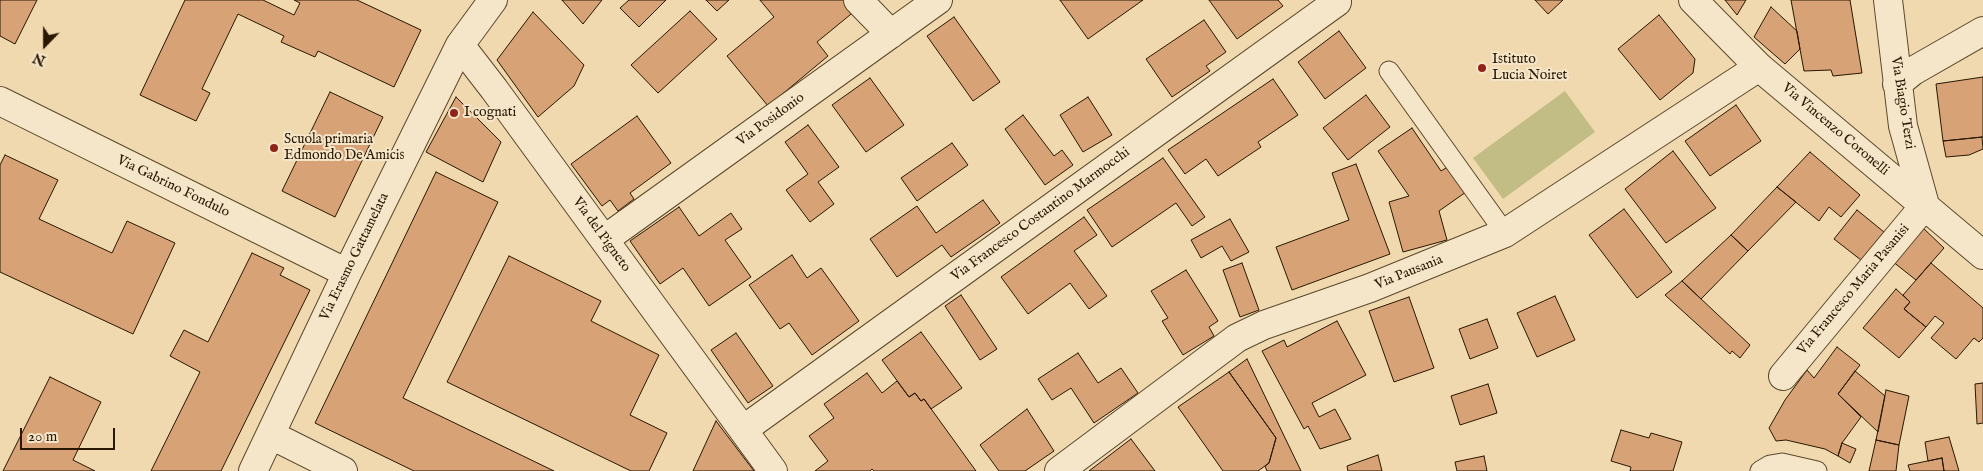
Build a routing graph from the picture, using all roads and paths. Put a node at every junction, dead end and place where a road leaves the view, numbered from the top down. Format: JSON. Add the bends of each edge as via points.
{"nodes":[{"id":1,"x":493,"y":0,"type":"edge"},
{"id":2,"x":858,"y":0,"type":"edge"},
{"id":3,"x":938,"y":0,"type":"edge"},
{"id":4,"x":1693,"y":0,"type":"edge"},
{"id":5,"x":1888,"y":0,"type":"edge"},
{"id":6,"x":1337,"y":2,"type":"dead end"},
{"id":7,"x":1983,"y":30,"type":"edge"},
{"id":8,"x":891,"y":34,"type":"junction"},
{"id":9,"x":460,"y":45,"type":"junction"},
{"id":10,"x":1759,"y":67,"type":"junction"},
{"id":11,"x":1389,"y":70,"type":"dead end"},
{"id":12,"x":1897,"y":84,"type":"junction"},
{"id":13,"x":0,"y":101,"type":"edge"},
{"id":14,"x":1925,"y":205,"type":"junction"},
{"id":15,"x":1506,"y":233,"type":"junction"},
{"id":16,"x":605,"y":240,"type":"junction"},
{"id":17,"x":1983,"y":255,"type":"edge"},
{"id":18,"x":347,"y":273,"type":"junction"},
{"id":19,"x":1783,"y":376,"type":"dead end"},
{"id":20,"x":744,"y":429,"type":"junction"},
{"id":21,"x":271,"y":435,"type":"junction"},
{"id":22,"x":253,"y":471,"type":"edge"},
{"id":23,"x":342,"y":471,"type":"edge"},
{"id":24,"x":773,"y":471,"type":"edge"},
{"id":25,"x":1059,"y":471,"type":"edge"},
{"id":26,"x":1760,"y":471,"type":"edge"},
{"id":27,"x":1817,"y":471,"type":"edge"}],
"edges":[{"from":1,"to":9,"type":"street"},
{"from":2,"to":8,"type":"street"},
{"from":3,"to":8,"type":"street","name":"Via Posidonio"},
{"from":4,"to":10,"type":"street","name":"Via Vincenzo Coronelli"},
{"from":5,"to":12,"type":"street","name":"Via Biagio Terzi"},
{"from":6,"to":20,"type":"street","name":"Via Francesco Costantino Marmocchi"},
{"from":7,"to":12,"type":"street","via":[[1913,71]]},
{"from":8,"to":16,"type":"street","name":"Via Posidonio"},
{"from":9,"to":16,"type":"street","name":"Via del Pigneto"},
{"from":9,"to":18,"type":"street","name":"Via Erasmo Gattamelata"},
{"from":10,"to":14,"type":"street","name":"Via Vincenzo Coronelli"},
{"from":10,"to":15,"type":"street","name":"Via Pausania"},
{"from":11,"to":15,"type":"lane"},
{"from":12,"to":14,"type":"street","name":"Via Biagio Terzi","via":[[1903,126]]},
{"from":13,"to":18,"type":"street","name":"Via Gabrino Fondulo"},
{"from":14,"to":17,"type":"street","name":"Via Vincenzo Coronelli"},
{"from":14,"to":19,"type":"street","name":"Via Francesco Maria Pasanisi"},
{"from":15,"to":25,"type":"street","name":"Via Pausania","via":[[1370,288],[1264,325],[1238,338]]},
{"from":16,"to":20,"type":"street","name":"Via del Pigneto"},
{"from":18,"to":21,"type":"street","name":"Via Erasmo Gattamelata"},
{"from":20,"to":24,"type":"street","name":"Via del Pigneto"},
{"from":21,"to":22,"type":"street","name":"Via Erasmo Gattamelata"},
{"from":21,"to":23,"type":"street"},
{"from":26,"to":27,"type":"lane","via":[[1782,463]]}]}
